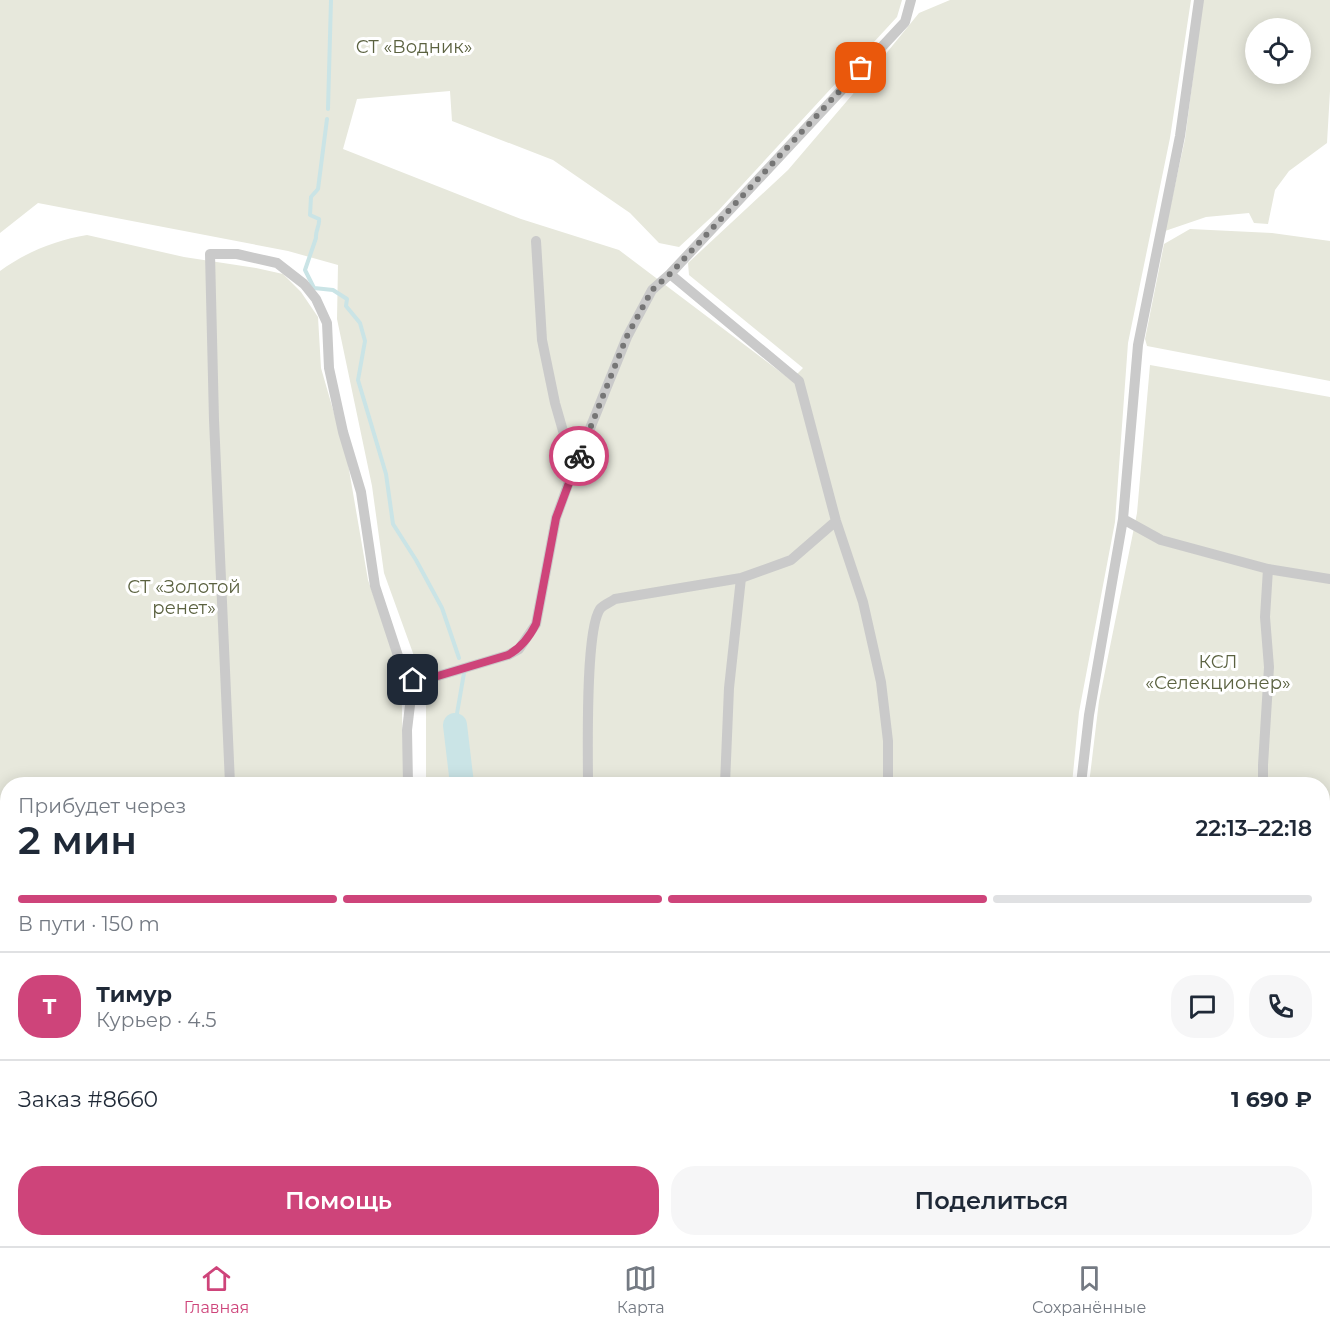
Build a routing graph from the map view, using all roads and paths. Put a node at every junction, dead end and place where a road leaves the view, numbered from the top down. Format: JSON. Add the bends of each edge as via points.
{"nodes":[{"id":1,"x":911,"y":0,"type":"edge"},
{"id":2,"x":1199,"y":0,"type":"edge"},
{"id":3,"x":536,"y":241,"type":"dead end"},
{"id":4,"x":670,"y":274,"type":"junction"},
{"id":5,"x":579,"y":454,"type":"junction"},
{"id":6,"x":1123,"y":519,"type":"junction"},
{"id":7,"x":836,"y":521,"type":"junction"},
{"id":8,"x":1268,"y":569,"type":"junction"},
{"id":9,"x":741,"y":578,"type":"junction"},
{"id":10,"x":1330,"y":579,"type":"edge"},
{"id":11,"x":413,"y":680,"type":"junction"},
{"id":12,"x":231,"y":777,"type":"edge"},
{"id":13,"x":408,"y":777,"type":"edge"},
{"id":14,"x":588,"y":777,"type":"edge"},
{"id":15,"x":725,"y":777,"type":"edge"},
{"id":16,"x":888,"y":777,"type":"edge"},
{"id":17,"x":1082,"y":777,"type":"edge"},
{"id":18,"x":1263,"y":777,"type":"edge"}],
"edges":[{"from":1,"to":4,"type":"street","via":[[905,22]]},
{"from":2,"to":6,"type":"street","via":[[1180,136],[1138,345]]},
{"from":3,"to":5,"type":"street","via":[[542,340],[565,438]]},
{"from":4,"to":5,"type":"street","via":[[652,290],[627,336]]},
{"from":4,"to":7,"type":"street","via":[[799,381]]},
{"from":5,"to":11,"type":"street","via":[[556,518],[536,624],[529,636],[508,655],[421,681]]},
{"from":6,"to":8,"type":"street","via":[[1161,540]]},
{"from":6,"to":17,"type":"street"},
{"from":7,"to":9,"type":"street","via":[[791,560]]},
{"from":7,"to":16,"type":"street","via":[[863,602],[881,682]]},
{"from":8,"to":10,"type":"street"},
{"from":8,"to":18,"type":"street","via":[[1265,617],[1269,667]]},
{"from":9,"to":14,"type":"street","via":[[615,599],[600,609],[593,631]]},
{"from":9,"to":15,"type":"street","via":[[729,688]]},
{"from":11,"to":12,"type":"street","via":[[402,668],[375,586],[361,492],[329,368],[327,324],[304,284],[277,264],[237,254],[210,254]]},
{"from":11,"to":13,"type":"street","via":[[407,730]]}]}
